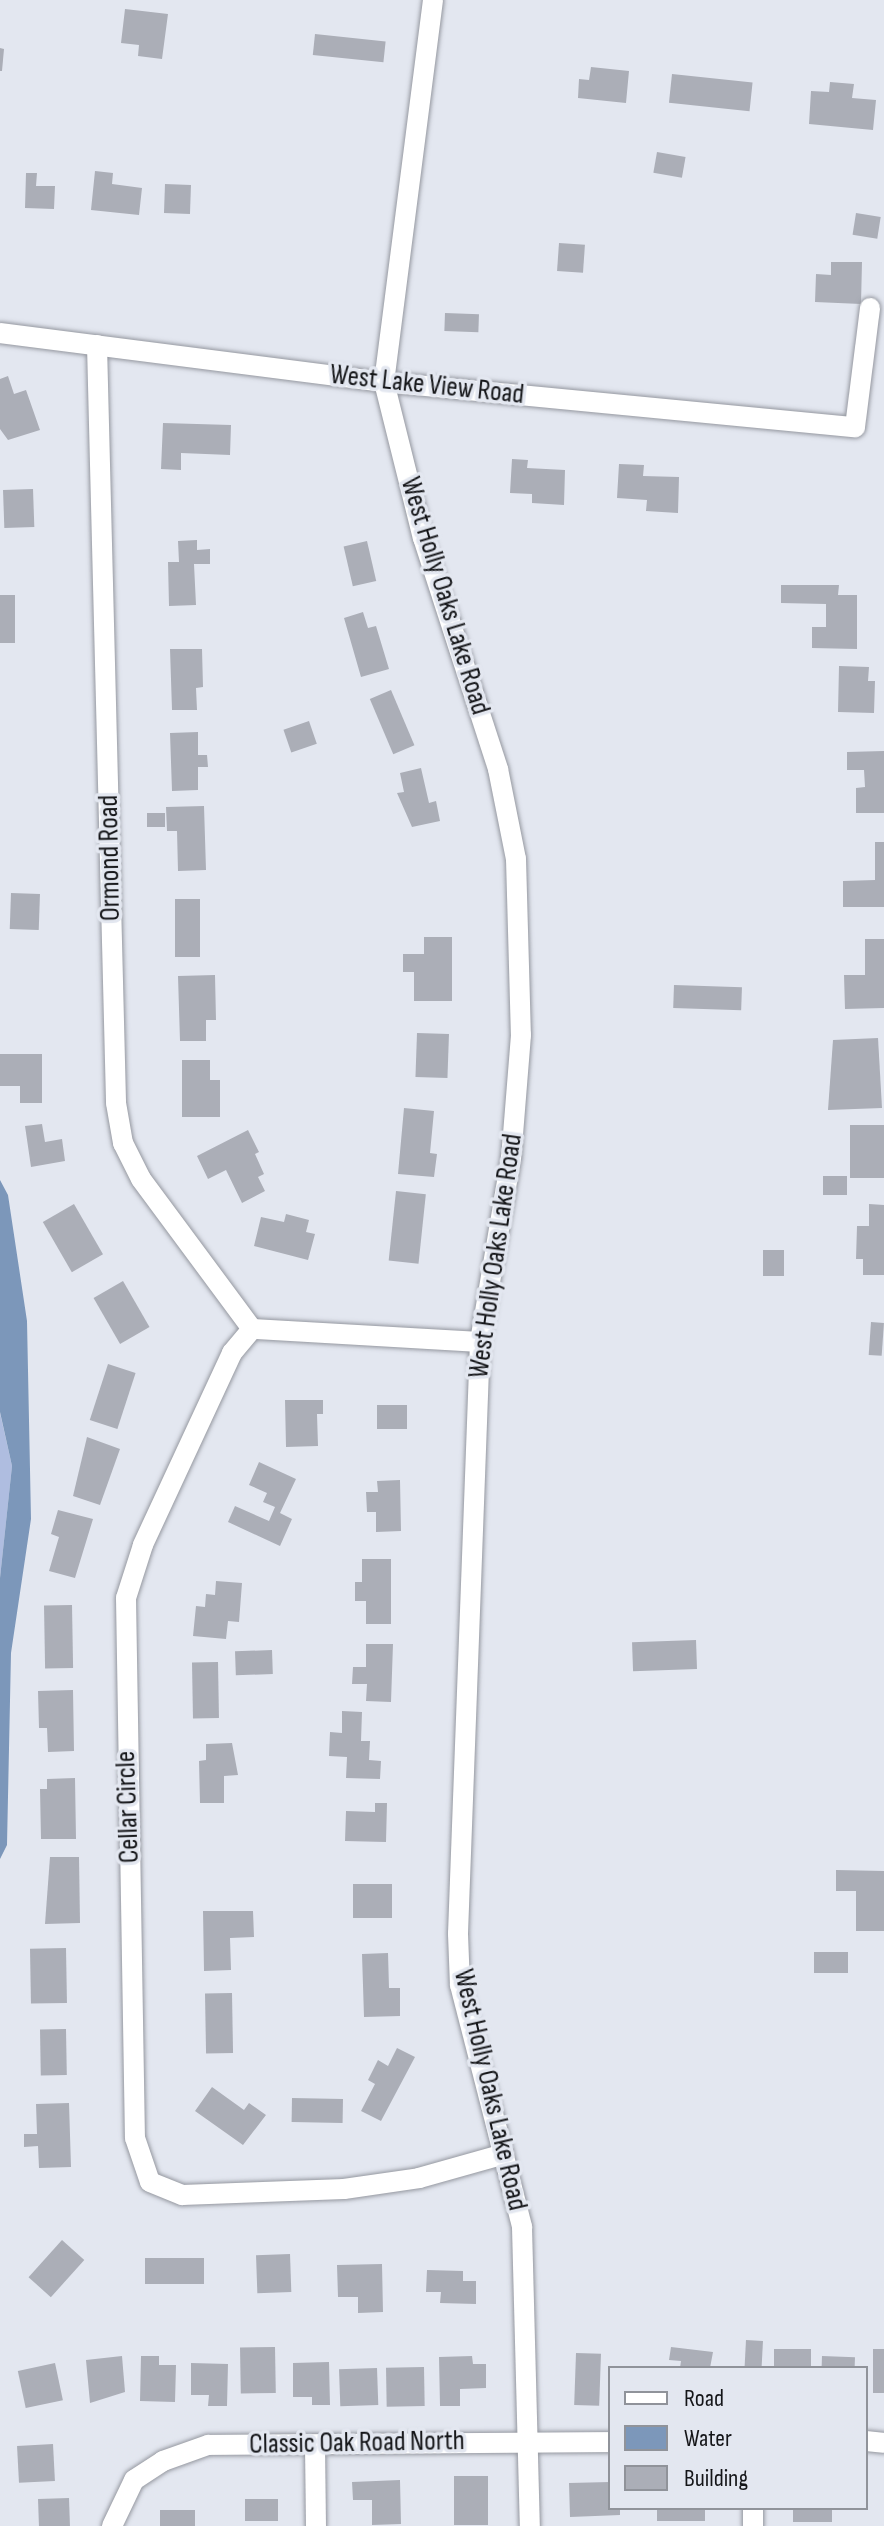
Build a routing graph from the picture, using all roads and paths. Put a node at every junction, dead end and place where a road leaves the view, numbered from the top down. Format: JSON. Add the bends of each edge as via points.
{"nodes":[{"id":1,"x":433,"y":0,"type":"edge"},
{"id":2,"x":870,"y":308,"type":"dead end"},
{"id":3,"x":0,"y":333,"type":"edge"},
{"id":4,"x":97,"y":345,"type":"junction"},
{"id":5,"x":384,"y":382,"type":"junction"},
{"id":6,"x":252,"y":1329,"type":"junction"},
{"id":7,"x":480,"y":1342,"type":"junction"},
{"id":8,"x":501,"y":2155,"type":"junction"},
{"id":9,"x":528,"y":2441,"type":"junction"},
{"id":10,"x":608,"y":2442,"type":"edge"},
{"id":11,"x":315,"y":2445,"type":"junction"},
{"id":12,"x":112,"y":2526,"type":"edge"},
{"id":13,"x":316,"y":2526,"type":"edge"},
{"id":14,"x":530,"y":2526,"type":"edge"}],
"edges":[{"from":1,"to":5,"type":"street","name":"West Holly Oaks Lake Road"},
{"from":2,"to":5,"type":"street","name":"West Lake View Road","via":[[855,427]]},
{"from":3,"to":4,"type":"street","name":"West Lake View Road"},
{"from":4,"to":5,"type":"street","name":"West Lake View Road"},
{"from":4,"to":6,"type":"street","name":"Ormond Road","via":[[116,1103],[123,1143],[141,1179]]},
{"from":5,"to":7,"type":"street","name":"West Holly Oaks Lake Road","via":[[423,538],[498,769],[516,859],[521,1035],[511,1158]]},
{"from":6,"to":7,"type":"street"},
{"from":6,"to":8,"type":"street","name":"Cellar Circle","via":[[232,1353],[127,1586],[138,2159],[150,2182],[182,2195],[344,2189],[419,2178]]},
{"from":7,"to":8,"type":"street","name":"West Holly Oaks Lake Road","via":[[458,1934],[460,1985]]},
{"from":8,"to":9,"type":"street","name":"West Holly Oaks Lake Road","via":[[522,2227]]},
{"from":9,"to":10,"type":"street","name":"Classic Oak Road North"},
{"from":9,"to":11,"type":"street","name":"Classic Oak Road North"},
{"from":9,"to":14,"type":"street","name":"West Holly Oaks Lake Road"},
{"from":11,"to":12,"type":"street","name":"Classic Oak Road North","via":[[208,2445],[186,2451],[134,2480]]},
{"from":11,"to":13,"type":"street"}]}
